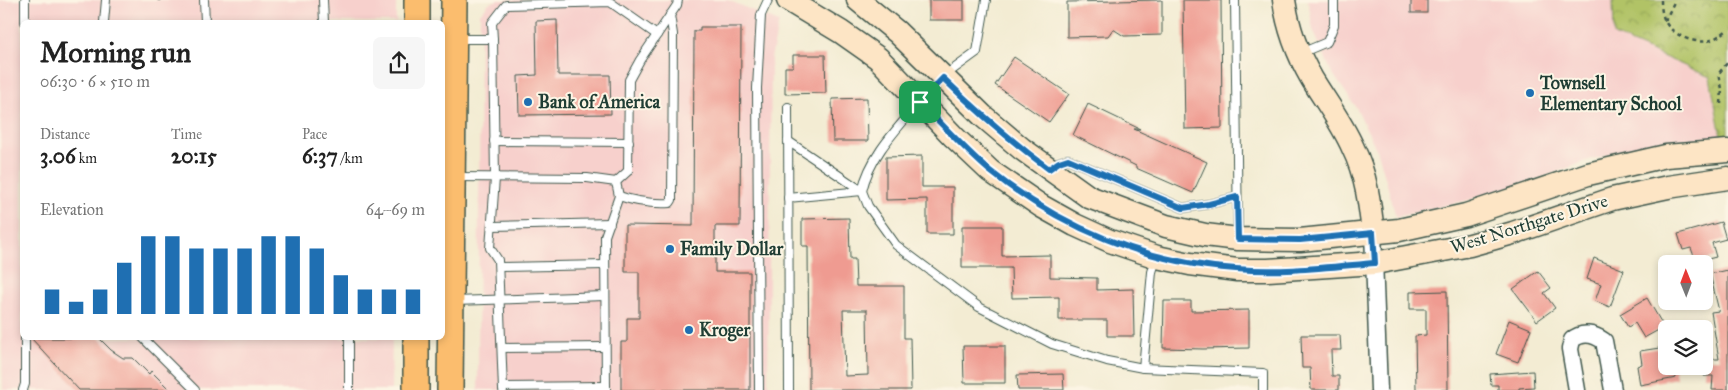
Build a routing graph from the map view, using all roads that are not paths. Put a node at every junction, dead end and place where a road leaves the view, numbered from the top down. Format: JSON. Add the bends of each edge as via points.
{"nodes":[{"id":1,"x":25,"y":0,"type":"edge"},
{"id":2,"x":106,"y":0,"type":"edge"},
{"id":3,"x":204,"y":0,"type":"edge"},
{"id":4,"x":323,"y":0,"type":"edge"},
{"id":5,"x":417,"y":0,"type":"edge"},
{"id":6,"x":454,"y":0,"type":"edge"},
{"id":7,"x":678,"y":0,"type":"edge"},
{"id":8,"x":768,"y":0,"type":"edge"},
{"id":9,"x":788,"y":0,"type":"edge"},
{"id":10,"x":858,"y":0,"type":"edge"},
{"id":11,"x":986,"y":0,"type":"edge"},
{"id":12,"x":1235,"y":0,"type":"edge"},
{"id":13,"x":1284,"y":0,"type":"edge"},
{"id":14,"x":1334,"y":0,"type":"edge"},
{"id":15,"x":818,"y":7,"type":"edge"},
{"id":16,"x":670,"y":15,"type":"junction"},
{"id":17,"x":25,"y":20,"type":"edge"},
{"id":18,"x":104,"y":20,"type":"edge"},
{"id":19,"x":205,"y":20,"type":"edge"},
{"id":20,"x":324,"y":20,"type":"edge"},
{"id":21,"x":417,"y":20,"type":"edge"},
{"id":22,"x":657,"y":35,"type":"junction"},
{"id":23,"x":454,"y":39,"type":"junction"},
{"id":24,"x":493,"y":39,"type":"junction"},
{"id":25,"x":1300,"y":54,"type":"junction"},
{"id":26,"x":943,"y":78,"type":"junction"},
{"id":27,"x":920,"y":102,"type":"junction"},
{"id":28,"x":788,"y":107,"type":"dead end"},
{"id":29,"x":788,"y":141,"type":"junction"},
{"id":30,"x":494,"y":142,"type":"junction"},
{"id":31,"x":629,"y":142,"type":"junction"},
{"id":32,"x":1728,"y":151,"type":"edge"},
{"id":33,"x":1049,"y":169,"type":"junction"},
{"id":34,"x":452,"y":177,"type":"junction"},
{"id":35,"x":495,"y":178,"type":"junction"},
{"id":36,"x":1728,"y":178,"type":"edge"},
{"id":37,"x":616,"y":182,"type":"junction"},
{"id":38,"x":862,"y":191,"type":"junction"},
{"id":39,"x":619,"y":196,"type":"junction"},
{"id":40,"x":1237,"y":197,"type":"junction"},
{"id":41,"x":788,"y":198,"type":"junction"},
{"id":42,"x":1183,"y":208,"type":"junction"},
{"id":43,"x":1171,"y":220,"type":"junction"},
{"id":44,"x":610,"y":223,"type":"junction"},
{"id":45,"x":492,"y":226,"type":"junction"},
{"id":46,"x":1373,"y":233,"type":"junction"},
{"id":47,"x":1238,"y":239,"type":"junction"},
{"id":48,"x":1157,"y":257,"type":"junction"},
{"id":49,"x":1375,"y":263,"type":"junction"},
{"id":50,"x":605,"y":265,"type":"junction"},
{"id":51,"x":499,"y":267,"type":"junction"},
{"id":52,"x":605,"y":296,"type":"junction"},
{"id":53,"x":500,"y":300,"type":"junction"},
{"id":54,"x":446,"y":301,"type":"edge"},
{"id":55,"x":25,"y":340,"type":"edge"},
{"id":56,"x":145,"y":340,"type":"edge"},
{"id":57,"x":349,"y":340,"type":"edge"},
{"id":58,"x":416,"y":340,"type":"edge"},
{"id":59,"x":605,"y":347,"type":"junction"},
{"id":60,"x":502,"y":348,"type":"junction"},
{"id":61,"x":1143,"y":368,"type":"junction"},
{"id":62,"x":503,"y":388,"type":"edge"},
{"id":63,"x":606,"y":388,"type":"edge"},
{"id":64,"x":23,"y":390,"type":"edge"},
{"id":65,"x":195,"y":390,"type":"edge"},
{"id":66,"x":349,"y":390,"type":"edge"},
{"id":67,"x":416,"y":390,"type":"edge"},
{"id":68,"x":450,"y":390,"type":"edge"},
{"id":69,"x":759,"y":390,"type":"edge"},
{"id":70,"x":788,"y":390,"type":"edge"},
{"id":71,"x":1263,"y":390,"type":"edge"},
{"id":72,"x":1378,"y":390,"type":"edge"},
{"id":73,"x":1577,"y":390,"type":"edge"},
{"id":74,"x":1613,"y":390,"type":"edge"}],
"edges":[{"from":1,"to":17,"type":"lane"},
{"from":2,"to":18,"type":"lane"},
{"from":3,"to":19,"type":"lane"},
{"from":4,"to":20,"type":"lane"},
{"from":5,"to":21,"type":"main road"},
{"from":6,"to":23,"type":"main road"},
{"from":7,"to":16,"type":"lane"},
{"from":8,"to":69,"type":"lane","via":[[761,15],[757,88]]},
{"from":9,"to":15,"type":"main road","name":"West Northgate Drive"},
{"from":10,"to":26,"type":"main road","name":"West Northgate Drive","via":[[898,32]]},
{"from":11,"to":26,"type":"lane","via":[[977,52]]},
{"from":12,"to":40,"type":"lane"},
{"from":13,"to":25,"type":"main road"},
{"from":14,"to":25,"type":"lane","via":[[1334,25],[1327,42]]},
{"from":15,"to":27,"type":"main road","name":"West Northgate Drive","via":[[841,32],[878,58]]},
{"from":16,"to":22,"type":"lane"},
{"from":16,"to":39,"type":"lane","via":[[673,34],[672,200],[656,204]]},
{"from":22,"to":24,"type":"lane","via":[[610,2],[506,5],[492,23]]},
{"from":22,"to":31,"type":"lane","via":[[629,80]]},
{"from":23,"to":24,"type":"lane"},
{"from":23,"to":34,"type":"main road"},
{"from":24,"to":30,"type":"lane"},
{"from":25,"to":46,"type":"main road","via":[[1354,149],[1370,203]]},
{"from":26,"to":27,"type":"main road"},
{"from":26,"to":33,"type":"main road","name":"West Northgate Drive","via":[[982,116]]},
{"from":27,"to":38,"type":"lane","via":[[885,142]]},
{"from":27,"to":48,"type":"main road","name":"West Northgate Drive","via":[[990,171],[1041,206],[1075,226]]},
{"from":28,"to":29,"type":"lane"},
{"from":29,"to":38,"type":"lane"},
{"from":29,"to":41,"type":"lane"},
{"from":30,"to":31,"type":"lane"},
{"from":30,"to":35,"type":"lane"},
{"from":31,"to":37,"type":"lane","via":[[628,171]]},
{"from":32,"to":46,"type":"main road","name":"West Northgate Drive","via":[[1666,156],[1598,172],[1459,217]]},
{"from":33,"to":42,"type":"lane","via":[[1068,159]]},
{"from":33,"to":43,"type":"main road","name":"West Northgate Drive","via":[[1089,197],[1124,212]]},
{"from":34,"to":35,"type":"lane"},
{"from":34,"to":54,"type":"main road"},
{"from":35,"to":37,"type":"lane","via":[[587,178]]},
{"from":35,"to":45,"type":"lane"},
{"from":36,"to":49,"type":"main road","name":"West Northgate Drive","via":[[1612,199],[1513,233],[1461,247]]},
{"from":37,"to":39,"type":"lane"},
{"from":38,"to":41,"type":"lane"},
{"from":38,"to":61,"type":"lane","via":[[868,206],[896,245],[978,307],[1052,344],[1106,361]]},
{"from":39,"to":44,"type":"lane"},
{"from":40,"to":42,"type":"lane"},
{"from":40,"to":47,"type":"lane"},
{"from":41,"to":70,"type":"lane"},
{"from":42,"to":43,"type":"lane"},
{"from":43,"to":47,"type":"main road","name":"West Northgate Drive","via":[[1204,236]]},
{"from":43,"to":48,"type":"main road"},
{"from":44,"to":45,"type":"lane"},
{"from":44,"to":50,"type":"lane","via":[[605,236]]},
{"from":45,"to":51,"type":"lane","via":[[490,248]]},
{"from":46,"to":47,"type":"main road","name":"West Northgate Drive","via":[[1300,240]]},
{"from":46,"to":49,"type":"street"},
{"from":48,"to":49,"type":"main road","name":"West Northgate Drive","via":[[1245,270],[1294,270]]},
{"from":48,"to":61,"type":"lane","via":[[1152,272]]},
{"from":49,"to":72,"type":"street"},
{"from":50,"to":51,"type":"lane"},
{"from":50,"to":52,"type":"lane"},
{"from":51,"to":53,"type":"lane"},
{"from":52,"to":53,"type":"lane"},
{"from":52,"to":59,"type":"lane"},
{"from":53,"to":54,"type":"lane"},
{"from":53,"to":60,"type":"lane"},
{"from":54,"to":68,"type":"main road"},
{"from":55,"to":64,"type":"lane"},
{"from":56,"to":65,"type":"lane"},
{"from":57,"to":66,"type":"lane"},
{"from":58,"to":67,"type":"main road"},
{"from":59,"to":60,"type":"lane"},
{"from":59,"to":63,"type":"lane"},
{"from":60,"to":62,"type":"lane"},
{"from":61,"to":71,"type":"lane","via":[[1263,373]]},
{"from":62,"to":63,"type":"lane"},
{"from":73,"to":74,"type":"street","via":[[1570,350],[1572,340],[1582,334],[1604,341]]}]}
